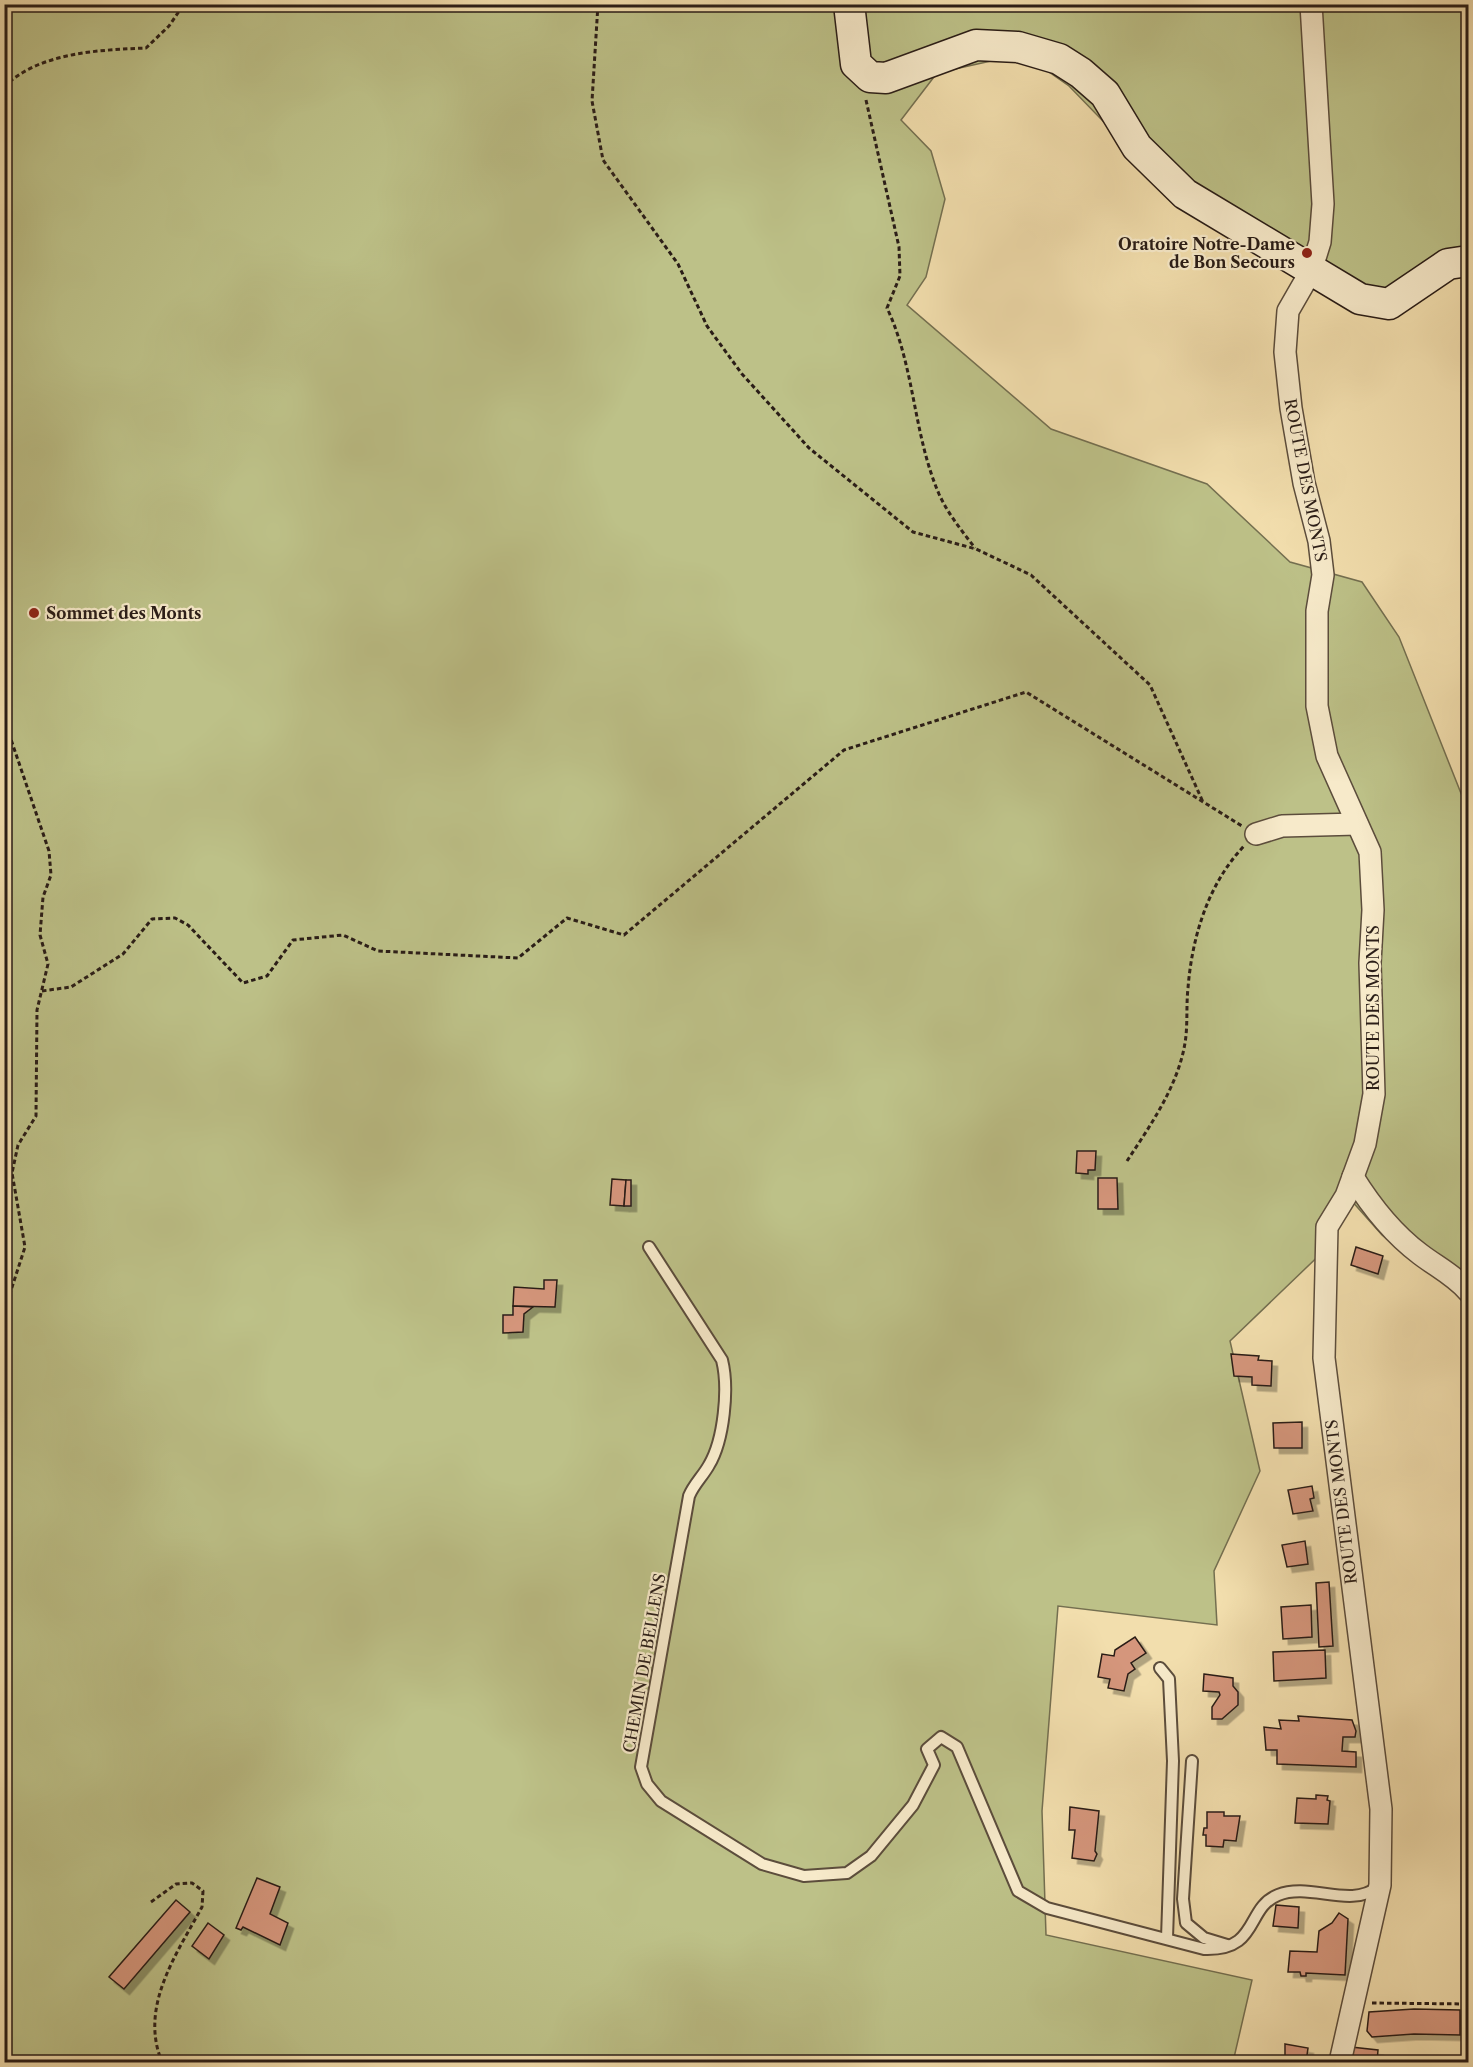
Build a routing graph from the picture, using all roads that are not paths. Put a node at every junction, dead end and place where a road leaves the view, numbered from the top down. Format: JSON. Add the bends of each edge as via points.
{"nodes":[{"id":1,"x":849,"y":4,"type":"edge"},
{"id":2,"x":1311,"y":4,"type":"edge"},
{"id":3,"x":1468,"y":261,"type":"edge"},
{"id":4,"x":1311,"y":271,"type":"junction"},
{"id":5,"x":1357,"y":824,"type":"junction"},
{"id":6,"x":1256,"y":834,"type":"road end"},
{"id":7,"x":1353,"y":1177,"type":"junction"},
{"id":8,"x":649,"y":1247,"type":"dead end"},
{"id":9,"x":1468,"y":1291,"type":"edge"},
{"id":10,"x":1160,"y":1668,"type":"dead end"},
{"id":11,"x":1192,"y":1761,"type":"dead end"},
{"id":12,"x":1380,"y":1885,"type":"junction"},
{"id":13,"x":1167,"y":1938,"type":"junction"},
{"id":14,"x":1236,"y":1943,"type":"junction"},
{"id":15,"x":1340,"y":2062,"type":"edge"}],
"edges":[{"from":1,"to":4,"type":"street","via":[[856,64],[870,77],[886,78],[976,45],[1018,47],[1059,59],[1105,94],[1137,147],[1185,194],[1267,240]]},
{"from":2,"to":4,"type":"street","name":"ROUTE DES MONTS","via":[[1323,204],[1320,242]]},
{"from":3,"to":4,"type":"street","via":[[1448,264],[1389,304],[1360,298]]},
{"from":4,"to":5,"type":"street","name":"ROUTE DES MONTS","via":[[1288,311],[1285,352],[1291,408],[1323,575],[1317,610],[1317,706],[1327,756]]},
{"from":5,"to":6,"type":"street","via":[[1282,826]]},
{"from":5,"to":7,"type":"street","name":"ROUTE DES MONTS","via":[[1370,852],[1374,1094],[1365,1144]]},
{"from":7,"to":9,"type":"street","via":[[1374,1210],[1420,1254],[1454,1275]]},
{"from":7,"to":12,"type":"street","name":"ROUTE DES MONTS","via":[[1328,1227],[1324,1358],[1381,1809]]},
{"from":8,"to":13,"type":"lane","name":"CHEMIN DE BELLENS","via":[[722,1360],[727,1378],[717,1446],[710,1465],[689,1496],[641,1767],[647,1784],[661,1801],[762,1864],[804,1876],[847,1873],[871,1856],[913,1805],[934,1765],[927,1749],[941,1737],[957,1747],[1018,1891],[1047,1908]]},
{"from":10,"to":13,"type":"lane","via":[[1169,1679],[1173,1761]]},
{"from":11,"to":14,"type":"lane","via":[[1183,1899],[1186,1923],[1204,1938],[1226,1945]]},
{"from":12,"to":14,"type":"lane","via":[[1368,1894],[1348,1896],[1310,1892],[1276,1895]]},
{"from":12,"to":15,"type":"street","name":"ROUTE DES MONTS"},
{"from":13,"to":14,"type":"lane","name":"CHEMIN DE BELLENS","via":[[1204,1949],[1219,1950]]}]}
